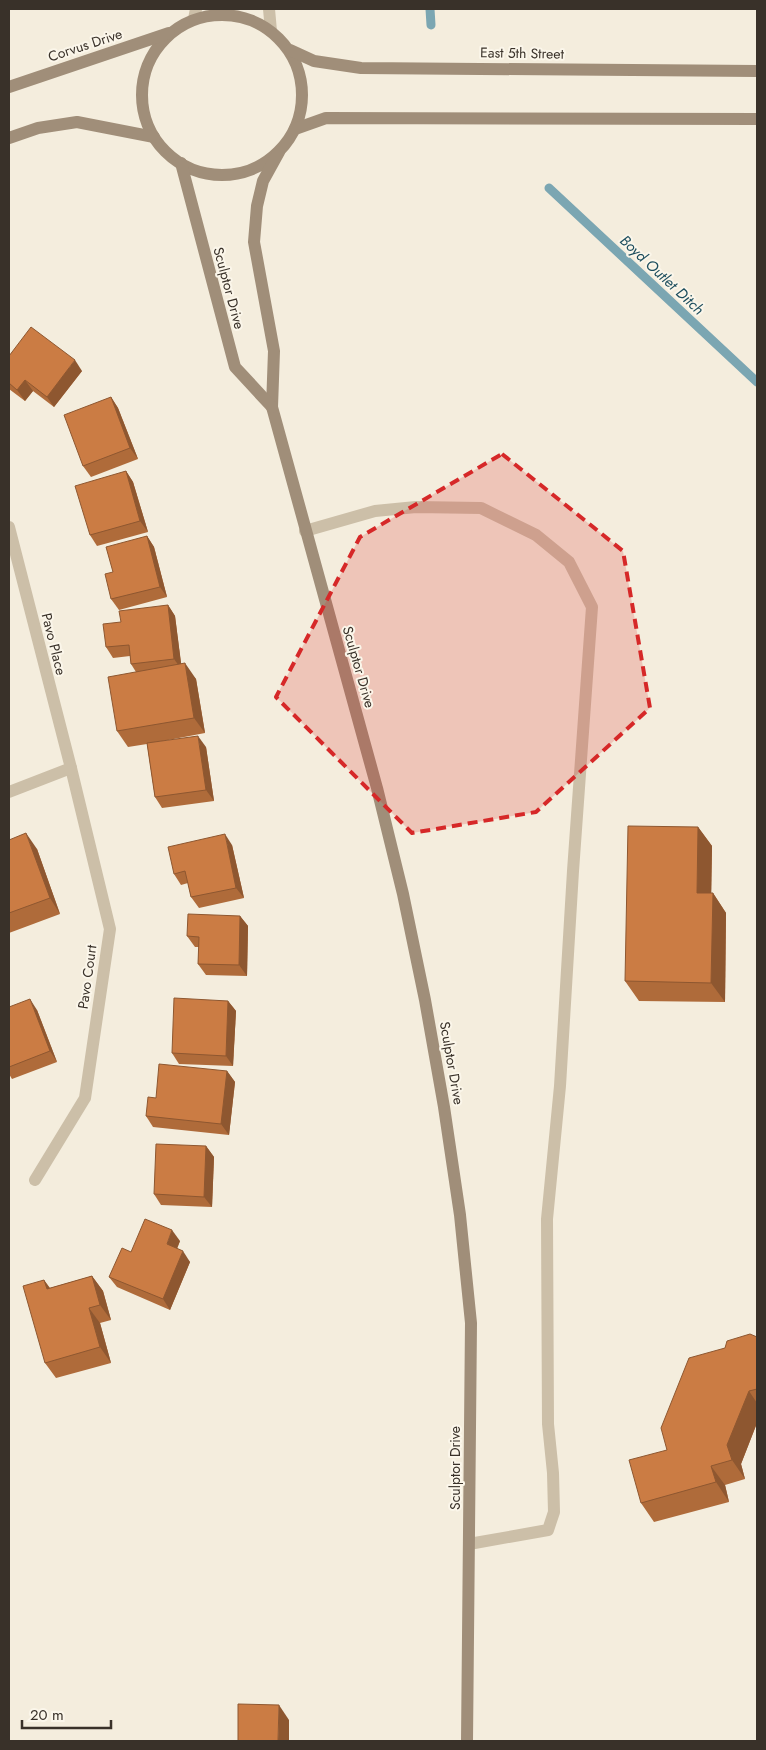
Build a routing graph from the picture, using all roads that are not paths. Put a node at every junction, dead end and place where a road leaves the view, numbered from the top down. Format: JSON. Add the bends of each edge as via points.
{"nodes":[{"id":1,"x":269,"y":9,"type":"edge"},
{"id":2,"x":195,"y":14,"type":"edge"},
{"id":3,"x":271,"y":31,"type":"junction"},
{"id":4,"x":172,"y":32,"type":"junction"},
{"id":5,"x":290,"y":50,"type":"junction"},
{"id":6,"x":757,"y":72,"type":"edge"},
{"id":7,"x":9,"y":87,"type":"edge"},
{"id":8,"x":757,"y":119,"type":"edge"},
{"id":9,"x":295,"y":129,"type":"junction"},
{"id":10,"x":154,"y":137,"type":"junction"},
{"id":11,"x":9,"y":138,"type":"edge"},
{"id":12,"x":279,"y":152,"type":"junction"},
{"id":13,"x":180,"y":163,"type":"junction"},
{"id":14,"x":272,"y":407,"type":"junction"},
{"id":15,"x":9,"y":527,"type":"edge"},
{"id":16,"x":305,"y":531,"type":"junction"},
{"id":17,"x":71,"y":768,"type":"junction"},
{"id":18,"x":9,"y":792,"type":"edge"},
{"id":19,"x":35,"y":1180,"type":"dead end"},
{"id":20,"x":469,"y":1544,"type":"junction"},
{"id":21,"x":467,"y":1741,"type":"edge"}],
"edges":[{"from":1,"to":3,"type":"street"},
{"from":2,"to":3,"type":"street","via":[[247,18]]},
{"from":2,"to":4,"type":"street"},
{"from":3,"to":5,"type":"street"},
{"from":4,"to":7,"type":"street","name":"Corvus Drive"},
{"from":4,"to":10,"type":"street","via":[[156,49],[146,70],[142,93],[144,116]]},
{"from":5,"to":6,"type":"street","name":"East 5th Street","via":[[314,61],[361,68]]},
{"from":5,"to":9,"type":"street","via":[[301,75],[302,103]]},
{"from":8,"to":9,"type":"street","via":[[326,118]]},
{"from":9,"to":12,"type":"street"},
{"from":10,"to":11,"type":"street","via":[[77,122],[38,128]]},
{"from":10,"to":13,"type":"street"},
{"from":12,"to":13,"type":"street","via":[[258,167],[232,175],[205,173]]},
{"from":12,"to":14,"type":"street","name":"Sculptor Drive","via":[[264,182],[257,206],[254,242],[274,351]]},
{"from":13,"to":14,"type":"street","name":"Sculptor Drive","via":[[235,367]]},
{"from":14,"to":16,"type":"street","name":"Sculptor Drive"},
{"from":15,"to":17,"type":"street","name":"Pavo Place"},
{"from":16,"to":20,"type":"street","name":"Sculptor Drive","via":[[401,884],[444,1107],[471,1323]]},
{"from":16,"to":20,"type":"street","via":[[375,511],[416,507],[481,508],[536,535],[569,562],[592,607],[560,1086],[547,1219],[548,1424],[554,1512],[548,1530]]},
{"from":17,"to":18,"type":"street"},
{"from":17,"to":19,"type":"street","name":"Pavo Court","via":[[110,929],[85,1098]]},
{"from":20,"to":21,"type":"street","name":"Sculptor Drive"}]}
